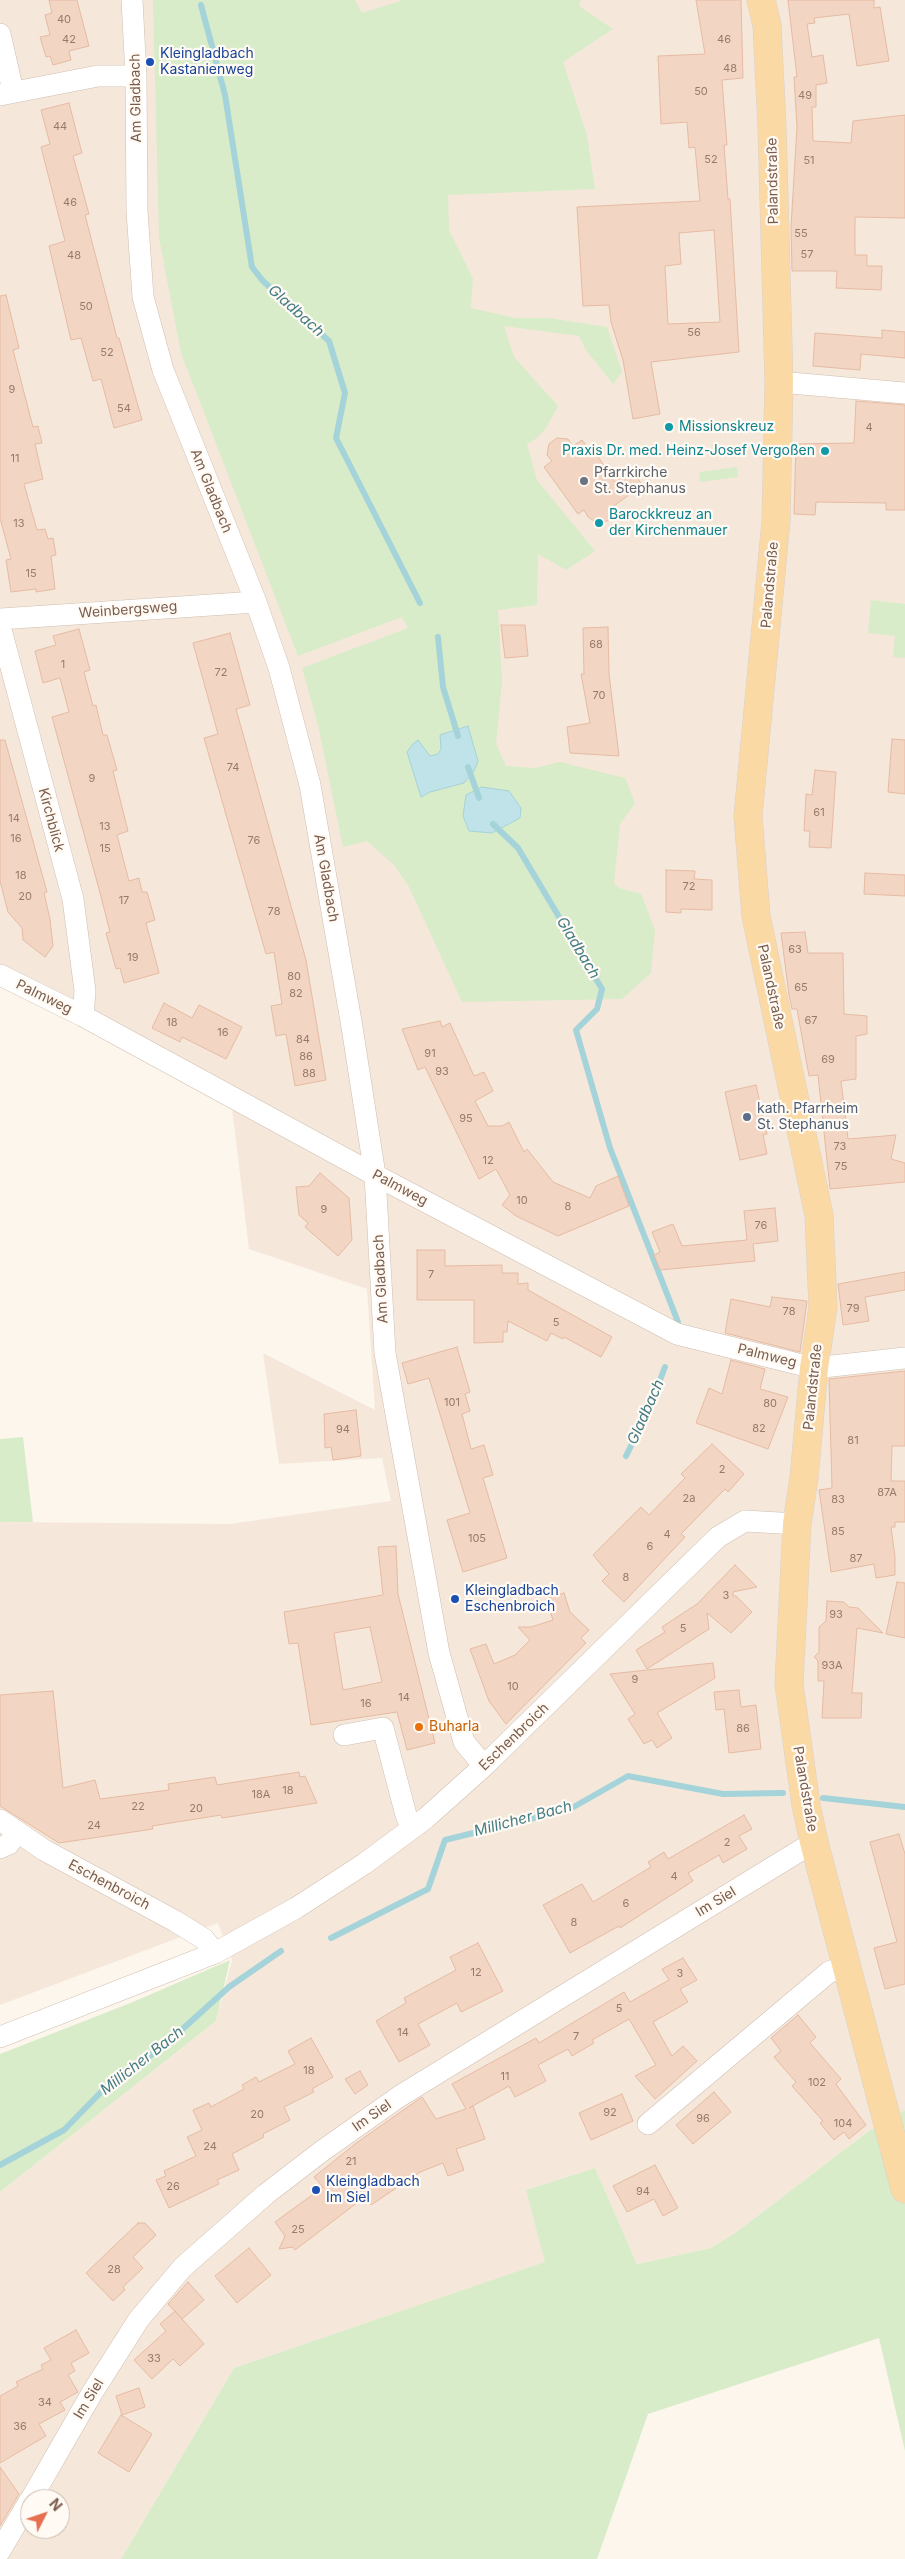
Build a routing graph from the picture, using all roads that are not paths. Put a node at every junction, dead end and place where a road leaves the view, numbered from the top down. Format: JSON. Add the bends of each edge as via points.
{"nodes":[{"id":1,"x":132,"y":0,"type":"edge"},
{"id":2,"x":761,"y":0,"type":"edge"},
{"id":3,"x":0,"y":34,"type":"edge"},
{"id":4,"x":136,"y":76,"type":"junction"},
{"id":5,"x":6,"y":93,"type":"edge"},
{"id":6,"x":779,"y":382,"type":"junction"},
{"id":7,"x":905,"y":393,"type":"edge"},
{"id":8,"x":256,"y":602,"type":"junction"},
{"id":9,"x":0,"y":619,"type":"edge"},
{"id":10,"x":0,"y":626,"type":"edge"},
{"id":11,"x":0,"y":975,"type":"edge"},
{"id":12,"x":84,"y":1016,"type":"junction"},
{"id":13,"x":375,"y":1175,"type":"junction"},
{"id":14,"x":905,"y":1358,"type":"edge"},
{"id":15,"x":814,"y":1368,"type":"junction"},
{"id":16,"x":797,"y":1524,"type":"junction"},
{"id":17,"x":344,"y":1736,"type":"dead end"},
{"id":18,"x":484,"y":1766,"type":"junction"},
{"id":19,"x":8,"y":1826,"type":"edge"},
{"id":20,"x":412,"y":1828,"type":"junction"},
{"id":21,"x":814,"y":1842,"type":"junction"},
{"id":22,"x":0,"y":1848,"type":"edge"},
{"id":23,"x":215,"y":1953,"type":"junction"},
{"id":24,"x":846,"y":1966,"type":"junction"},
{"id":25,"x":0,"y":2036,"type":"edge"},
{"id":26,"x":648,"y":2124,"type":"dead end"},
{"id":27,"x":905,"y":2189,"type":"edge"},
{"id":28,"x":36,"y":2489,"type":"edge"},
{"id":29,"x":20,"y":2517,"type":"edge"},
{"id":30,"x":0,"y":2552,"type":"edge"}],
"edges":[{"from":1,"to":4,"type":"street","name":"Am Gladbach"},
{"from":2,"to":6,"type":"main road","name":"Palandstraße","via":[[767,25],[772,128]]},
{"from":3,"to":5,"type":"street"},
{"from":4,"to":5,"type":"street","via":[[98,76]]},
{"from":4,"to":8,"type":"street","name":"Am Gladbach","via":[[137,211],[143,297],[163,370]]},
{"from":6,"to":7,"type":"street"},
{"from":6,"to":15,"type":"main road","name":"Palandstraße","via":[[776,520],[748,816],[756,916],[819,1215],[822,1307]]},
{"from":8,"to":9,"type":"street","name":"Weinbergsweg"},
{"from":8,"to":13,"type":"street","name":"Am Gladbach","via":[[279,668],[310,785]]},
{"from":10,"to":12,"type":"street","name":"Kirchblick","via":[[73,899],[85,991]]},
{"from":11,"to":12,"type":"street","name":"Palmweg"},
{"from":12,"to":13,"type":"street","name":"Palmweg"},
{"from":13,"to":15,"type":"street","name":"Palmweg","via":[[677,1334]]},
{"from":13,"to":18,"type":"street","name":"Am Gladbach","via":[[385,1353],[439,1653],[464,1742]]},
{"from":14,"to":15,"type":"street"},
{"from":15,"to":16,"type":"main road","name":"Palandstraße"},
{"from":16,"to":18,"type":"street","name":"Eschenbroich","via":[[745,1521],[718,1537]]},
{"from":16,"to":21,"type":"main road","name":"Palandstraße","via":[[788,1684]]},
{"from":17,"to":20,"type":"street","via":[[383,1728]]},
{"from":18,"to":20,"type":"street","name":"Eschenbroich"},
{"from":19,"to":22,"type":"street","via":[[8,1844]]},
{"from":19,"to":23,"type":"street","name":"Eschenbroich","via":[[44,1850],[175,1921],[204,1939]]},
{"from":20,"to":23,"type":"street","name":"Eschenbroich","via":[[296,1908]]},
{"from":21,"to":24,"type":"main road","name":"Palandstraße"},
{"from":21,"to":28,"type":"street","name":"Im Siel","via":[[400,2096],[266,2194],[183,2267],[139,2319]]},
{"from":23,"to":25,"type":"street","name":"Eschenbroich"},
{"from":24,"to":26,"type":"street","via":[[829,1972]]},
{"from":24,"to":27,"type":"main road","name":"Palandstraße"},
{"from":29,"to":30,"type":"street","name":"Im Siel"}]}
